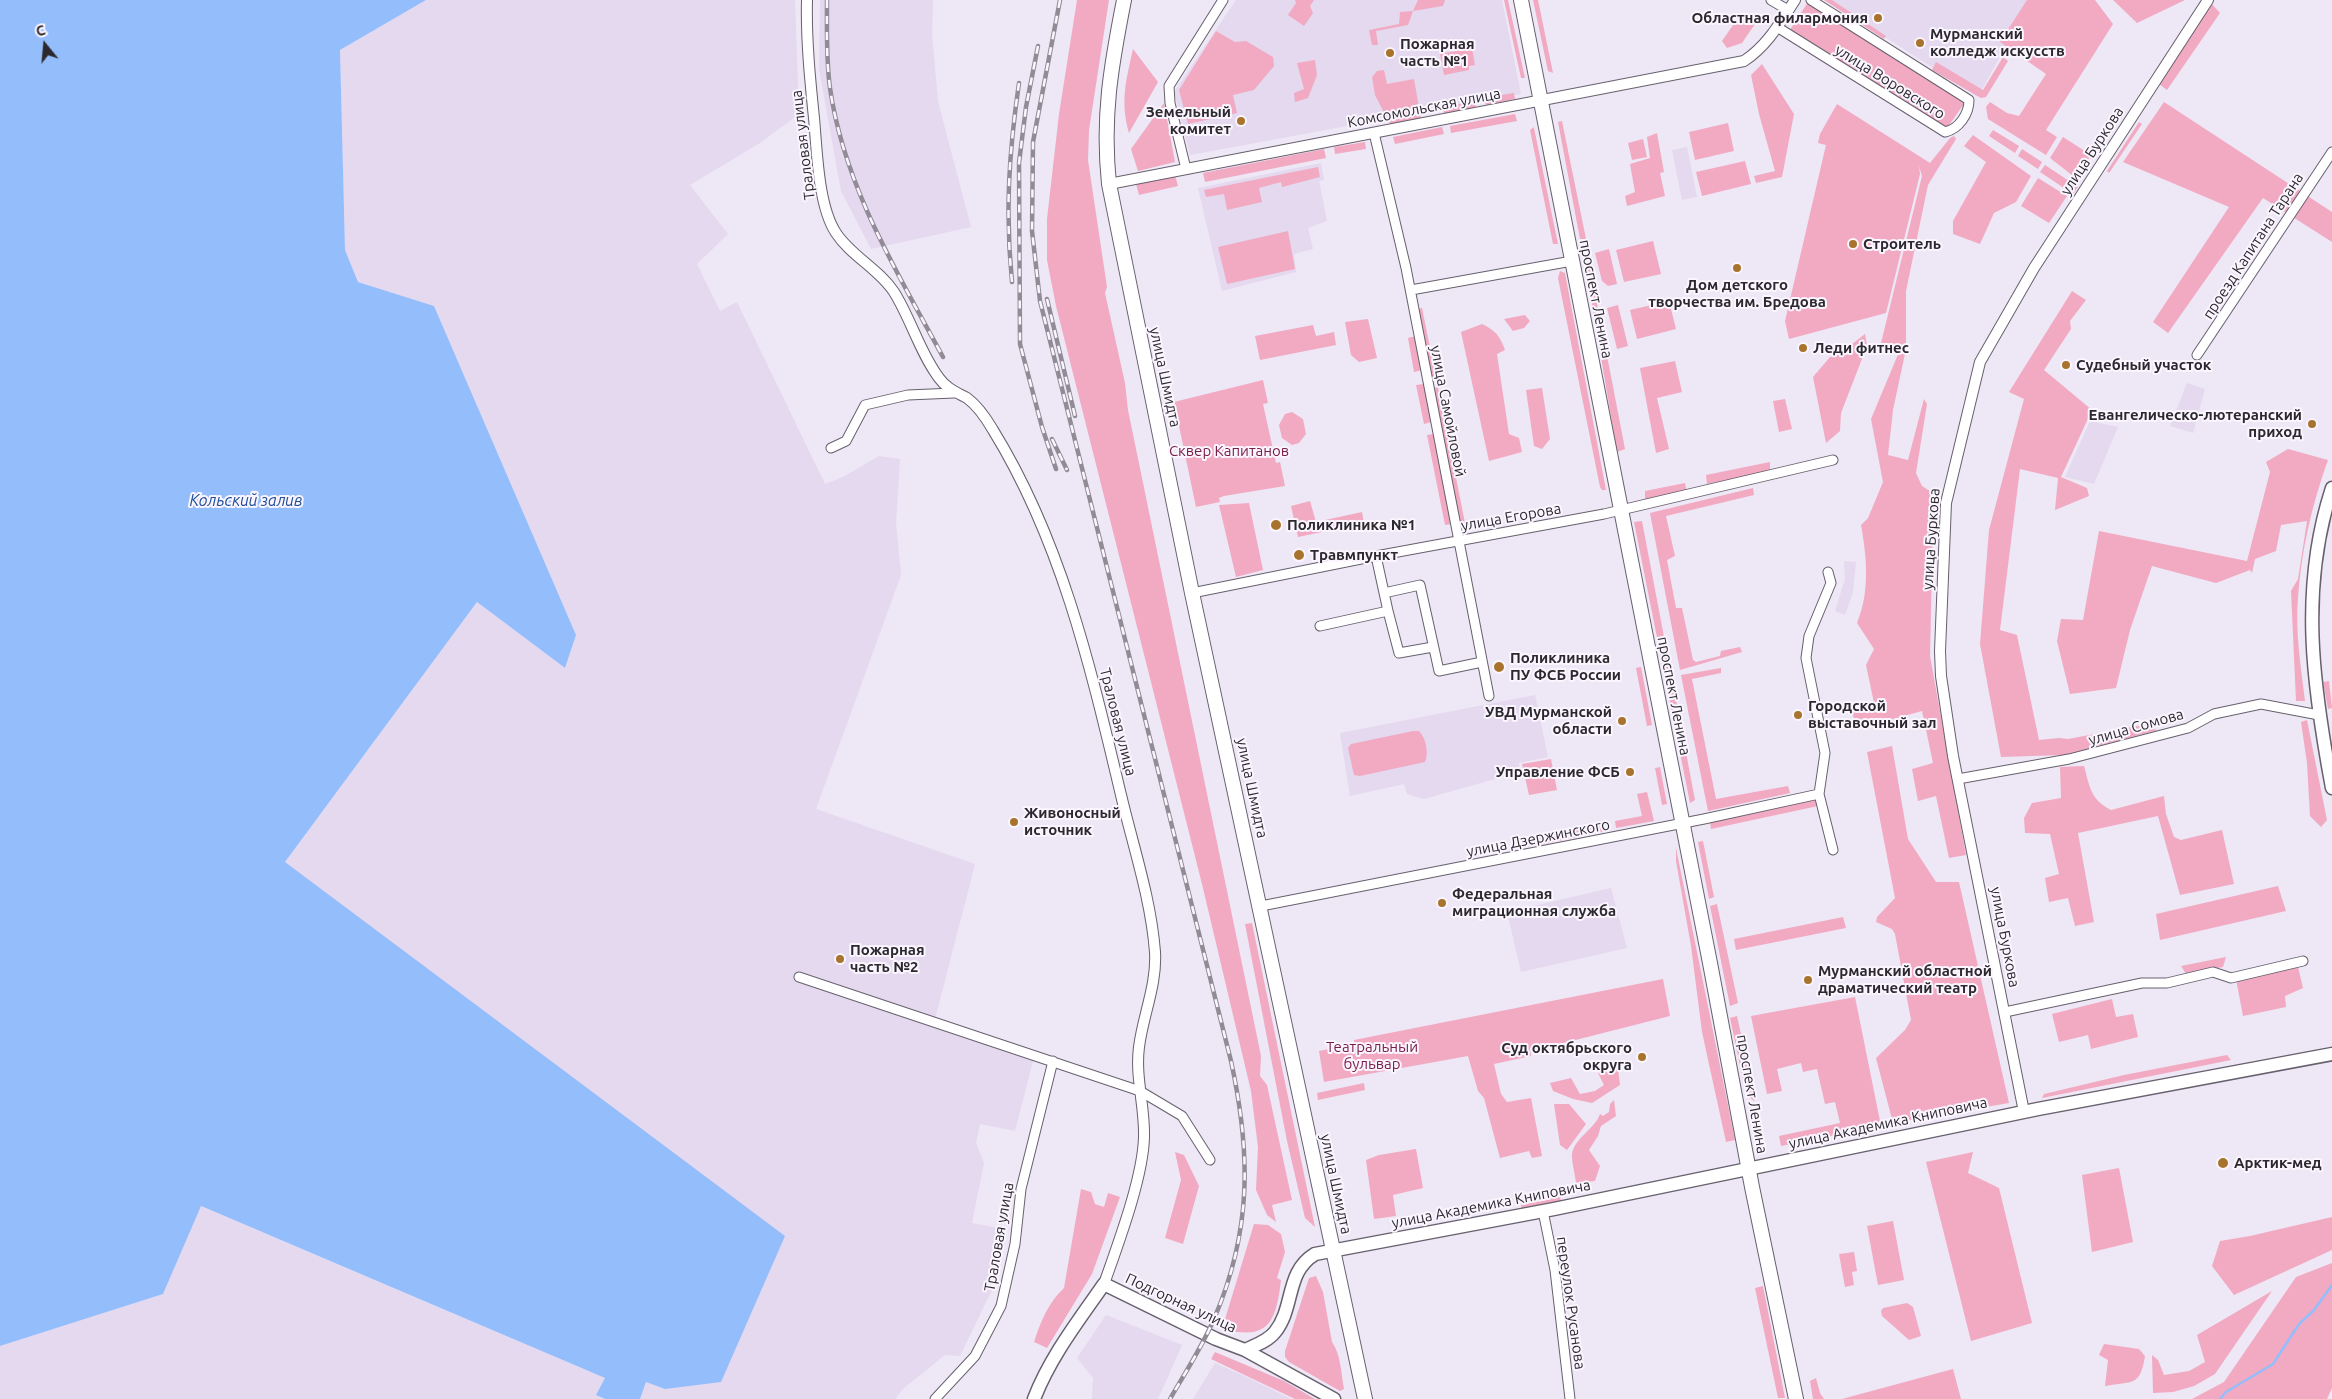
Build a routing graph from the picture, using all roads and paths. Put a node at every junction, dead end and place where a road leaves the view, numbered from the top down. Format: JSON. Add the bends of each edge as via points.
{"nodes":[{"id":1,"x":808,"y":0,"type":"edge"},
{"id":2,"x":1124,"y":0,"type":"edge"},
{"id":3,"x":1223,"y":0,"type":"edge"},
{"id":4,"x":1520,"y":0,"type":"edge"},
{"id":5,"x":1772,"y":0,"type":"edge"},
{"id":6,"x":1795,"y":0,"type":"edge"},
{"id":7,"x":1811,"y":0,"type":"edge"},
{"id":8,"x":2208,"y":0,"type":"edge"},
{"id":9,"x":1788,"y":10,"type":"junction"},
{"id":10,"x":1778,"y":27,"type":"junction"},
{"id":11,"x":1540,"y":101,"type":"junction"},
{"id":12,"x":1374,"y":133,"type":"junction"},
{"id":13,"x":2332,"y":152,"type":"edge"},
{"id":14,"x":1186,"y":169,"type":"junction"},
{"id":15,"x":1109,"y":184,"type":"junction"},
{"id":16,"x":1572,"y":261,"type":"junction"},
{"id":17,"x":1411,"y":290,"type":"junction"},
{"id":18,"x":2197,"y":355,"type":"dead end"},
{"id":19,"x":954,"y":393,"type":"junction"},
{"id":20,"x":831,"y":448,"type":"dead end"},
{"id":21,"x":1832,"y":460,"type":"dead end"},
{"id":22,"x":2332,"y":488,"type":"edge"},
{"id":23,"x":1621,"y":510,"type":"junction"},
{"id":24,"x":1459,"y":541,"type":"junction"},
{"id":25,"x":1376,"y":556,"type":"junction"},
{"id":26,"x":1828,"y":572,"type":"dead end"},
{"id":27,"x":1192,"y":593,"type":"junction"},
{"id":28,"x":1384,"y":593,"type":"junction"},
{"id":29,"x":1388,"y":611,"type":"junction"},
{"id":30,"x":1320,"y":626,"type":"dead end"},
{"id":31,"x":1433,"y":647,"type":"junction"},
{"id":32,"x":1482,"y":662,"type":"junction"},
{"id":33,"x":1489,"y":696,"type":"dead end"},
{"id":34,"x":2318,"y":715,"type":"junction"},
{"id":35,"x":1958,"y":779,"type":"junction"},
{"id":36,"x":2332,"y":788,"type":"edge"},
{"id":37,"x":1819,"y":794,"type":"junction"},
{"id":38,"x":1683,"y":824,"type":"junction"},
{"id":39,"x":1833,"y":850,"type":"dead end"},
{"id":40,"x":1261,"y":906,"type":"junction"},
{"id":41,"x":2303,"y":961,"type":"dead end"},
{"id":42,"x":800,"y":977,"type":"dead end"},
{"id":43,"x":2004,"y":1012,"type":"junction"},
{"id":44,"x":2332,"y":1054,"type":"edge"},
{"id":45,"x":1053,"y":1061,"type":"junction"},
{"id":46,"x":1140,"y":1091,"type":"junction"},
{"id":47,"x":2024,"y":1112,"type":"junction"},
{"id":48,"x":1210,"y":1160,"type":"dead end"},
{"id":49,"x":1749,"y":1168,"type":"junction"},
{"id":50,"x":1543,"y":1211,"type":"junction"},
{"id":51,"x":1333,"y":1251,"type":"junction"},
{"id":52,"x":1104,"y":1284,"type":"junction"},
{"id":53,"x":1245,"y":1350,"type":"junction"},
{"id":54,"x":935,"y":1399,"type":"edge"},
{"id":55,"x":1034,"y":1399,"type":"edge"},
{"id":56,"x":1334,"y":1399,"type":"edge"},
{"id":57,"x":1365,"y":1399,"type":"edge"},
{"id":58,"x":1570,"y":1399,"type":"edge"},
{"id":59,"x":1796,"y":1399,"type":"edge"}],
"edges":[{"from":1,"to":19,"type":"street","name":"Траловая улица","via":[[818,170],[835,232],[892,289],[932,368],[940,381]]},
{"from":2,"to":15,"type":"main road","name":"улица Шмидта","via":[[1107,94]]},
{"from":3,"to":14,"type":"street","via":[[1169,86]]},
{"from":4,"to":11,"type":"main road","name":"проспект Ленина"},
{"from":5,"to":9,"type":"street"},
{"from":6,"to":9,"type":"street"},
{"from":7,"to":10,"type":"street","name":"улица Воровского","via":[[1969,100],[1969,109],[1955,129],[1945,132]]},
{"from":8,"to":35,"type":"street","name":"улица Буркова","via":[[2034,268],[1980,362],[1949,490],[1943,558],[1941,676]]},
{"from":9,"to":10,"type":"street"},
{"from":10,"to":11,"type":"street","name":"Комсомольская улица","via":[[1756,53],[1744,61]]},
{"from":11,"to":12,"type":"street","name":"Комсомольская улица"},
{"from":11,"to":16,"type":"main road","name":"проспект Ленина"},
{"from":12,"to":14,"type":"street","name":"Комсомольская улица"},
{"from":12,"to":17,"type":"street","name":"улица Самойловой"},
{"from":13,"to":18,"type":"street","name":"проезд Капитана Тарана"},
{"from":14,"to":15,"type":"street","name":"Комсомольская улица"},
{"from":15,"to":27,"type":"main road","name":"улица Шмидта"},
{"from":16,"to":17,"type":"street"},
{"from":16,"to":23,"type":"main road","name":"проспект Ленина"},
{"from":17,"to":24,"type":"street","name":"улица Самойловой"},
{"from":19,"to":20,"type":"street","via":[[908,395],[866,405],[846,442]]},
{"from":19,"to":46,"type":"street","name":"Траловая улица","via":[[979,408],[1037,511],[1086,652],[1152,926],[1155,979],[1139,1048]]},
{"from":21,"to":23,"type":"street","name":"улица Егорова"},
{"from":22,"to":34,"type":"main road","via":[[2317,552],[2311,604],[2312,664]]},
{"from":23,"to":24,"type":"street","name":"улица Егорова"},
{"from":23,"to":38,"type":"main road","name":"проспект Ленина"},
{"from":24,"to":25,"type":"street","name":"улица Егорова"},
{"from":24,"to":32,"type":"street","name":"улица Самойловой"},
{"from":25,"to":27,"type":"street","name":"улица Егорова"},
{"from":25,"to":28,"type":"street"},
{"from":26,"to":37,"type":"street","via":[[1831,583],[1809,636],[1806,658],[1826,753]]},
{"from":27,"to":40,"type":"main road","name":"улица Шмидта"},
{"from":28,"to":29,"type":"street"},
{"from":28,"to":31,"type":"street","via":[[1420,585]]},
{"from":29,"to":30,"type":"street"},
{"from":29,"to":31,"type":"street","via":[[1399,653]]},
{"from":31,"to":32,"type":"street","via":[[1440,672]]},
{"from":32,"to":33,"type":"street","name":"улица Самойловой"},
{"from":34,"to":35,"type":"street","name":"улица Сомова","via":[[2261,704],[2214,714],[2188,728],[2069,759]]},
{"from":34,"to":36,"type":"main road"},
{"from":35,"to":43,"type":"street","name":"улица Буркова"},
{"from":37,"to":38,"type":"street","name":"улица Дзержинского"},
{"from":37,"to":39,"type":"street"},
{"from":38,"to":40,"type":"street","name":"улица Дзержинского"},
{"from":38,"to":49,"type":"main road","name":"проспект Ленина"},
{"from":40,"to":51,"type":"main road","name":"улица Шмидта"},
{"from":41,"to":43,"type":"street","via":[[2231,978],[2213,972],[2167,982],[2142,982]]},
{"from":42,"to":45,"type":"street"},
{"from":43,"to":47,"type":"street","name":"улица Буркова"},
{"from":44,"to":47,"type":"main road","name":"улица Академика Книповича"},
{"from":45,"to":46,"type":"street"},
{"from":45,"to":54,"type":"street","name":"Траловая улица","via":[[1021,1190],[1015,1244],[1001,1306],[975,1356]]},
{"from":46,"to":48,"type":"street","via":[[1182,1116]]},
{"from":46,"to":52,"type":"street","name":"Траловая улица","via":[[1143,1151]]},
{"from":47,"to":49,"type":"main road","name":"улица Академика Книповича"},
{"from":49,"to":50,"type":"main road","name":"улица Академика Книповича"},
{"from":49,"to":59,"type":"main road","name":"проспект Ленина"},
{"from":50,"to":51,"type":"main road","name":"улица Академика Книповича"},
{"from":50,"to":58,"type":"street","name":"переулок Русанова","via":[[1555,1270]]},
{"from":51,"to":53,"type":"main road","name":"Подгорная улица","via":[[1315,1254],[1306,1260],[1294,1277],[1276,1331]]},
{"from":51,"to":57,"type":"main road","name":"улица Шмидта"},
{"from":52,"to":53,"type":"main road","name":"Подгорная улица"},
{"from":52,"to":55,"type":"main road","via":[[1051,1365]]},
{"from":53,"to":56,"type":"main road","name":"Подгорная улица"}]}
